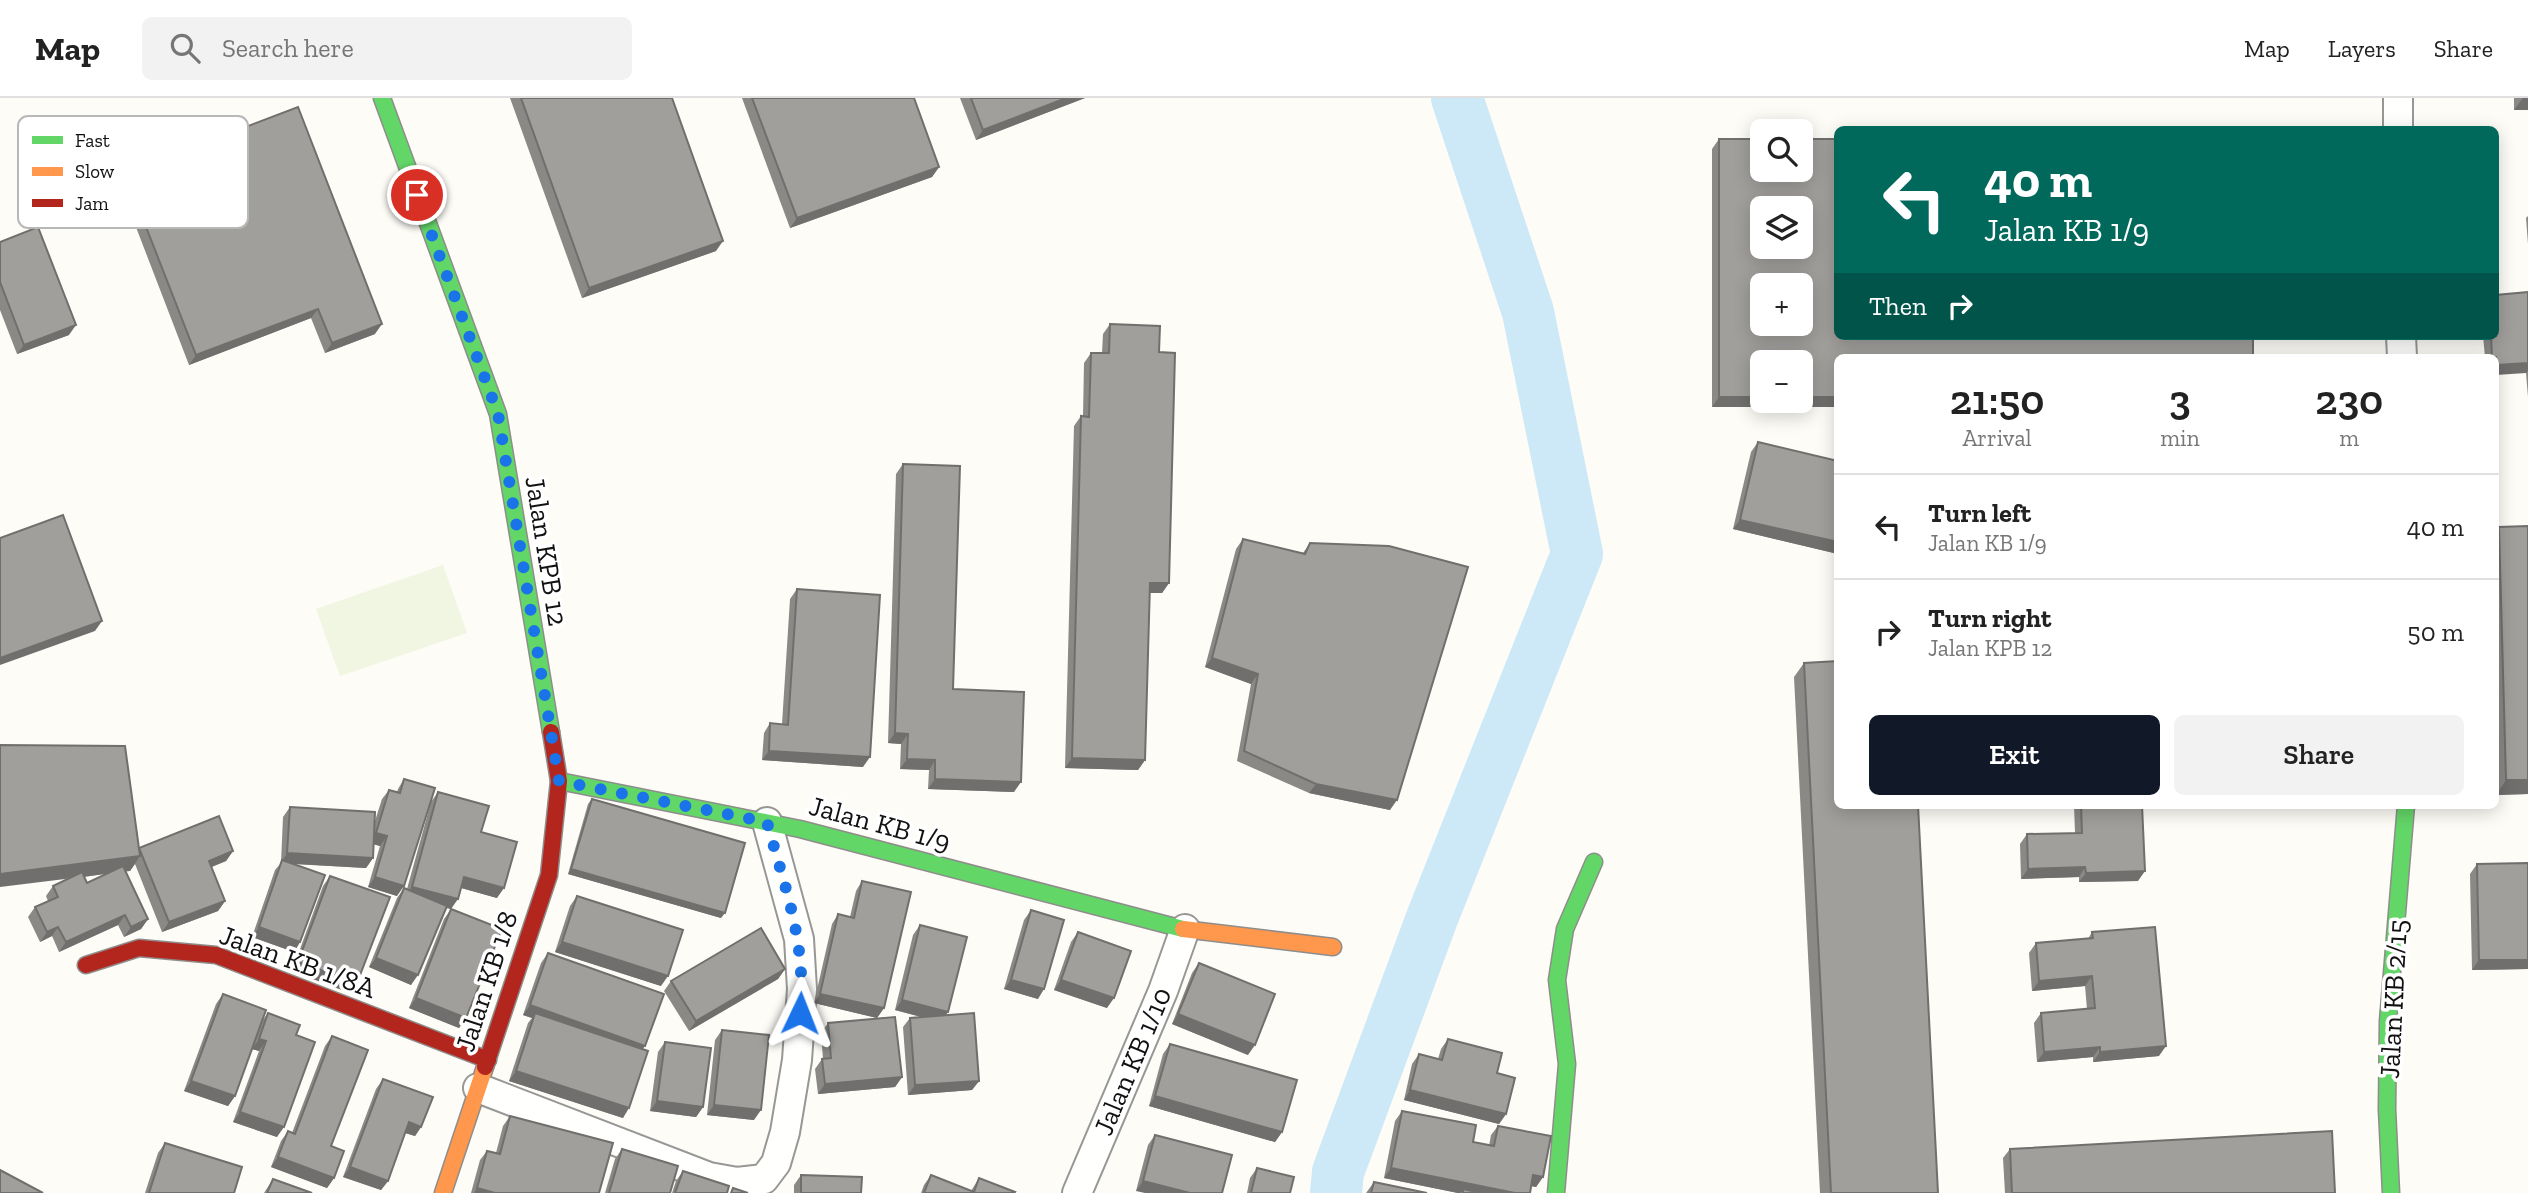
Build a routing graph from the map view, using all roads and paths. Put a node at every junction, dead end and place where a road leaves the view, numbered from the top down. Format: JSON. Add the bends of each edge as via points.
{"nodes":[{"id":1,"x":382,"y":98,"type":"edge"},
{"id":2,"x":2398,"y":98,"type":"edge"},
{"id":3,"x":2399,"y":126,"type":"edge"},
{"id":4,"x":559,"y":781,"type":"junction"},
{"id":5,"x":2406,"y":809,"type":"edge"},
{"id":6,"x":767,"y":822,"type":"junction"},
{"id":7,"x":1594,"y":862,"type":"dead end"},
{"id":8,"x":1185,"y":929,"type":"junction"},
{"id":9,"x":1333,"y":947,"type":"dead end"},
{"id":10,"x":86,"y":965,"type":"dead end"},
{"id":11,"x":488,"y":1060,"type":"junction"},
{"id":12,"x":478,"y":1088,"type":"junction"},
{"id":13,"x":443,"y":1193,"type":"edge"},
{"id":14,"x":1077,"y":1193,"type":"edge"},
{"id":15,"x":1556,"y":1193,"type":"edge"},
{"id":16,"x":2391,"y":1193,"type":"edge"}],
"edges":[{"from":1,"to":4,"type":"street","name":"Jalan KPB 12","via":[[498,414]]},
{"from":2,"to":3,"type":"street"},
{"from":4,"to":6,"type":"street","name":"Jalan KB 1/9"},
{"from":4,"to":11,"type":"street","name":"Jalan KB 1/8","via":[[549,875]]},
{"from":5,"to":16,"type":"street","name":"Jalan KB 2/15","via":[[2388,1021]]},
{"from":6,"to":8,"type":"street","name":"Jalan KB 1/9"},
{"from":6,"to":12,"type":"street","via":[[799,939],[803,989],[785,1132],[776,1163],[764,1180],[709,1177]]},
{"from":7,"to":15,"type":"street","via":[[1565,929],[1557,980],[1567,1064]]},
{"from":8,"to":9,"type":"street","name":"Jalan KB 1/9"},
{"from":8,"to":14,"type":"street","name":"Jalan KB 1/10"},
{"from":10,"to":11,"type":"street","name":"Jalan KB 1/8A","via":[[139,948],[216,955]]},
{"from":11,"to":12,"type":"street","name":"Jalan KB 1/8"},
{"from":12,"to":13,"type":"street","name":"Jalan KB 1/8"}]}
